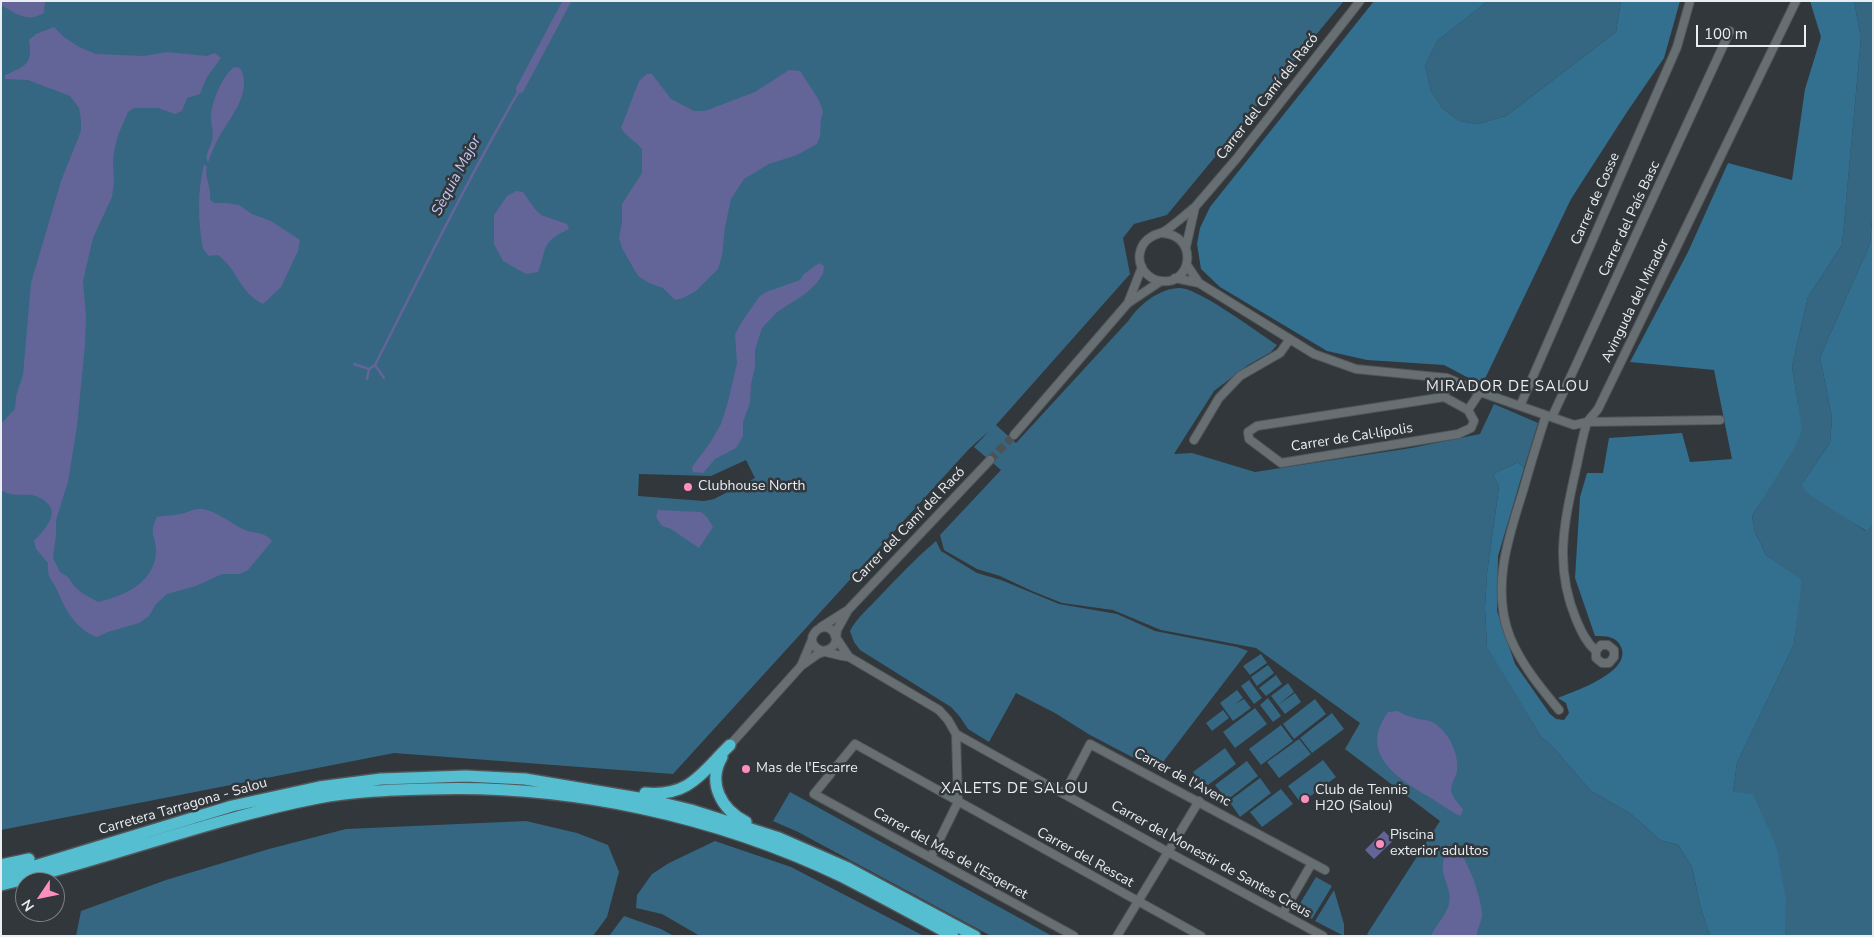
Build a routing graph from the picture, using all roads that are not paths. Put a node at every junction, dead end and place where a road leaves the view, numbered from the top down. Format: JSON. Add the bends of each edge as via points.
{"nodes":[{"id":1,"x":1360,"y":1,"type":"edge"},
{"id":2,"x":1690,"y":1,"type":"edge"},
{"id":3,"x":1796,"y":1,"type":"edge"},
{"id":4,"x":1730,"y":31,"type":"dead end"},
{"id":5,"x":1195,"y":207,"type":"junction"},
{"id":6,"x":1162,"y":233,"type":"junction"},
{"id":7,"x":1186,"y":247,"type":"junction"},
{"id":8,"x":1187,"y":265,"type":"junction"},
{"id":9,"x":1142,"y":267,"type":"junction"},
{"id":10,"x":1175,"y":278,"type":"junction"},
{"id":11,"x":1162,"y":281,"type":"junction"},
{"id":12,"x":1200,"y":283,"type":"junction"},
{"id":13,"x":1128,"y":303,"type":"junction"},
{"id":14,"x":1290,"y":339,"type":"junction"},
{"id":15,"x":1447,"y":378,"type":"junction"},
{"id":16,"x":1480,"y":392,"type":"junction"},
{"id":17,"x":1444,"y":397,"type":"junction"},
{"id":18,"x":1520,"y":406,"type":"junction"},
{"id":19,"x":1468,"y":410,"type":"junction"},
{"id":20,"x":1549,"y":416,"type":"junction"},
{"id":21,"x":1720,"y":420,"type":"dead end"},
{"id":22,"x":1587,"y":422,"type":"junction"},
{"id":23,"x":1014,"y":434,"type":"tunnel mouth"},
{"id":24,"x":1194,"y":440,"type":"dead end"},
{"id":25,"x":990,"y":460,"type":"tunnel mouth"},
{"id":26,"x":848,"y":610,"type":"junction"},
{"id":27,"x":819,"y":628,"type":"junction"},
{"id":28,"x":836,"y":638,"type":"junction"},
{"id":29,"x":812,"y":640,"type":"junction"},
{"id":30,"x":825,"y":651,"type":"junction"},
{"id":31,"x":1596,"y":651,"type":"dead end"},
{"id":32,"x":849,"y":658,"type":"junction"},
{"id":33,"x":800,"y":666,"type":"junction"},
{"id":34,"x":1559,"y":710,"type":"dead end"},
{"id":35,"x":956,"y":734,"type":"junction"},
{"id":36,"x":730,"y":745,"type":"junction"},
{"id":37,"x":573,"y":787,"type":"junction"},
{"id":38,"x":814,"y":794,"type":"joint"},
{"id":39,"x":1064,"y":794,"type":"junction"},
{"id":40,"x":1199,"y":801,"type":"junction"},
{"id":41,"x":958,"y":802,"type":"junction"},
{"id":42,"x":136,"y":834,"type":"junction"},
{"id":43,"x":779,"y":838,"type":"junction"},
{"id":44,"x":148,"y":842,"type":"junction"},
{"id":45,"x":1168,"y":852,"type":"junction"},
{"id":46,"x":931,"y":857,"type":"junction"},
{"id":47,"x":1312,"y":863,"type":"junction"},
{"id":48,"x":1,"y":865,"type":"edge"},
{"id":49,"x":1325,"y":870,"type":"dead end"},
{"id":50,"x":65,"y":872,"type":"edge"},
{"id":51,"x":1,"y":874,"type":"edge"},
{"id":52,"x":1,"y":885,"type":"edge"},
{"id":53,"x":15,"y":888,"type":"edge"},
{"id":54,"x":1,"y":892,"type":"edge"},
{"id":55,"x":1138,"y":901,"type":"junction"},
{"id":56,"x":1283,"y":913,"type":"junction"},
{"id":57,"x":953,"y":936,"type":"edge"},
{"id":58,"x":975,"y":936,"type":"edge"},
{"id":59,"x":1074,"y":936,"type":"edge"},
{"id":60,"x":1117,"y":936,"type":"edge"},
{"id":61,"x":1201,"y":936,"type":"edge"},
{"id":62,"x":1323,"y":936,"type":"edge"}],
"edges":[{"from":1,"to":5,"type":"street","name":"Carrer del Camí del Racó","via":[[1238,158]]},
{"from":2,"to":18,"type":"street","name":"Carrer de Cosse","via":[[1677,46]]},
{"from":3,"to":22,"type":"street","name":"Avinguda del Mirador","via":[[1598,409]]},
{"from":4,"to":20,"type":"street","name":"Carrer del País Basc"},
{"from":5,"to":6,"type":"street","name":"Carrer del Camí del Racó"},
{"from":5,"to":7,"type":"street","name":"Carrer del Camí del Racó"},
{"from":6,"to":7,"type":"street","via":[[1174,235]]},
{"from":6,"to":9,"type":"street","via":[[1143,244],[1140,255]]},
{"from":7,"to":8,"type":"street"},
{"from":8,"to":10,"type":"street"},
{"from":8,"to":12,"type":"street"},
{"from":9,"to":11,"type":"street","via":[[1150,277]]},
{"from":9,"to":13,"type":"street"},
{"from":10,"to":11,"type":"street"},
{"from":10,"to":12,"type":"street"},
{"from":11,"to":13,"type":"street"},
{"from":12,"to":14,"type":"street"},
{"from":13,"to":23,"type":"street"},
{"from":14,"to":15,"type":"street","via":[[1314,354],[1356,369]]},
{"from":14,"to":24,"type":"street","via":[[1280,353],[1240,376],[1219,398]]},
{"from":15,"to":16,"type":"street"},
{"from":15,"to":17,"type":"street"},
{"from":16,"to":18,"type":"street"},
{"from":16,"to":19,"type":"street","name":"Carrer de Cal·lípolis"},
{"from":17,"to":19,"type":"street"},
{"from":17,"to":19,"type":"street","name":"Carrer de Cal·lípolis","via":[[1258,426],[1248,432],[1250,439],[1281,462],[1458,434],[1471,428],[1474,421]]},
{"from":18,"to":20,"type":"street"},
{"from":20,"to":22,"type":"street","via":[[1574,425]]},
{"from":20,"to":34,"type":"street","name":"Carrer del País Basc","via":[[1507,541],[1502,574],[1503,610],[1510,636],[1522,660]]},
{"from":21,"to":22,"type":"street"},
{"from":22,"to":31,"type":"street","name":"Avinguda del Mirador","via":[[1562,541],[1562,568],[1569,603],[1582,632]]},
{"from":25,"to":26,"type":"street","name":"Carrer del Camí del Racó"},
{"from":26,"to":27,"type":"street","name":"Carrer del Camí del Racó"},
{"from":26,"to":28,"type":"street","name":"Carrer del Camí del Racó"},
{"from":27,"to":28,"type":"street","via":[[831,630]]},
{"from":27,"to":29,"type":"street"},
{"from":28,"to":30,"type":"street"},
{"from":28,"to":32,"type":"street"},
{"from":29,"to":30,"type":"street","via":[[815,647]]},
{"from":29,"to":33,"type":"street"},
{"from":30,"to":32,"type":"street"},
{"from":30,"to":33,"type":"street"},
{"from":32,"to":35,"type":"street","via":[[939,710]]},
{"from":33,"to":36,"type":"street"},
{"from":35,"to":39,"type":"street","name":"Carrer del Monestir de Santes Creus"},
{"from":35,"to":41,"type":"street"},
{"from":36,"to":37,"type":"highway","via":[[697,778],[674,792],[658,794],[594,785]]},
{"from":36,"to":43,"type":"highway","via":[[717,770],[717,784],[724,805],[734,815]]},
{"from":37,"to":42,"type":"highway","name":"Carretera Tarragona - Salou","via":[[525,779],[466,776],[381,779],[319,787],[232,806]]},
{"from":37,"to":43,"type":"highway","name":"Carretera Tarragona - Salou","via":[[691,810]]},
{"from":38,"to":41,"type":"street","name":"Carrer del Rescat","via":[[855,744]]},
{"from":38,"to":46,"type":"street","name":"Carrer del Mas de l'Esqerret"},
{"from":39,"to":40,"type":"street","name":"Carrer de l'Avenc","via":[[1090,744]]},
{"from":39,"to":45,"type":"street","name":"Carrer del Monestir de Santes Creus"},
{"from":40,"to":45,"type":"street"},
{"from":40,"to":47,"type":"street","name":"Carrer de l'Avenc"},
{"from":41,"to":46,"type":"street"},
{"from":41,"to":55,"type":"street","name":"Carrer del Rescat"},
{"from":42,"to":48,"type":"highway"},
{"from":42,"to":51,"type":"highway","name":"Carretera Tarragona - Salou"},
{"from":43,"to":58,"type":"highway","name":"Carretera Tarragona - Salou","via":[[848,868]]},
{"from":44,"to":50,"type":"highway"},
{"from":44,"to":52,"type":"highway","name":"Carretera Tarragona - Salou"},
{"from":44,"to":57,"type":"highway","name":"Carretera Tarragona - Salou","via":[[236,816],[321,798],[381,790],[464,787],[524,790],[619,804],[717,828],[842,877]]},
{"from":45,"to":55,"type":"street"},
{"from":45,"to":56,"type":"street","name":"Carrer del Monestir de Santes Creus"},
{"from":46,"to":59,"type":"street","name":"Carrer del Mas de l'Esqerret"},
{"from":47,"to":49,"type":"street","name":"Carrer de l'Avenc"},
{"from":47,"to":56,"type":"street"},
{"from":53,"to":54,"type":"highway"},
{"from":55,"to":60,"type":"street"},
{"from":55,"to":61,"type":"street","name":"Carrer del Rescat"},
{"from":56,"to":62,"type":"street","name":"Carrer del Monestir de Santes Creus"}]}
